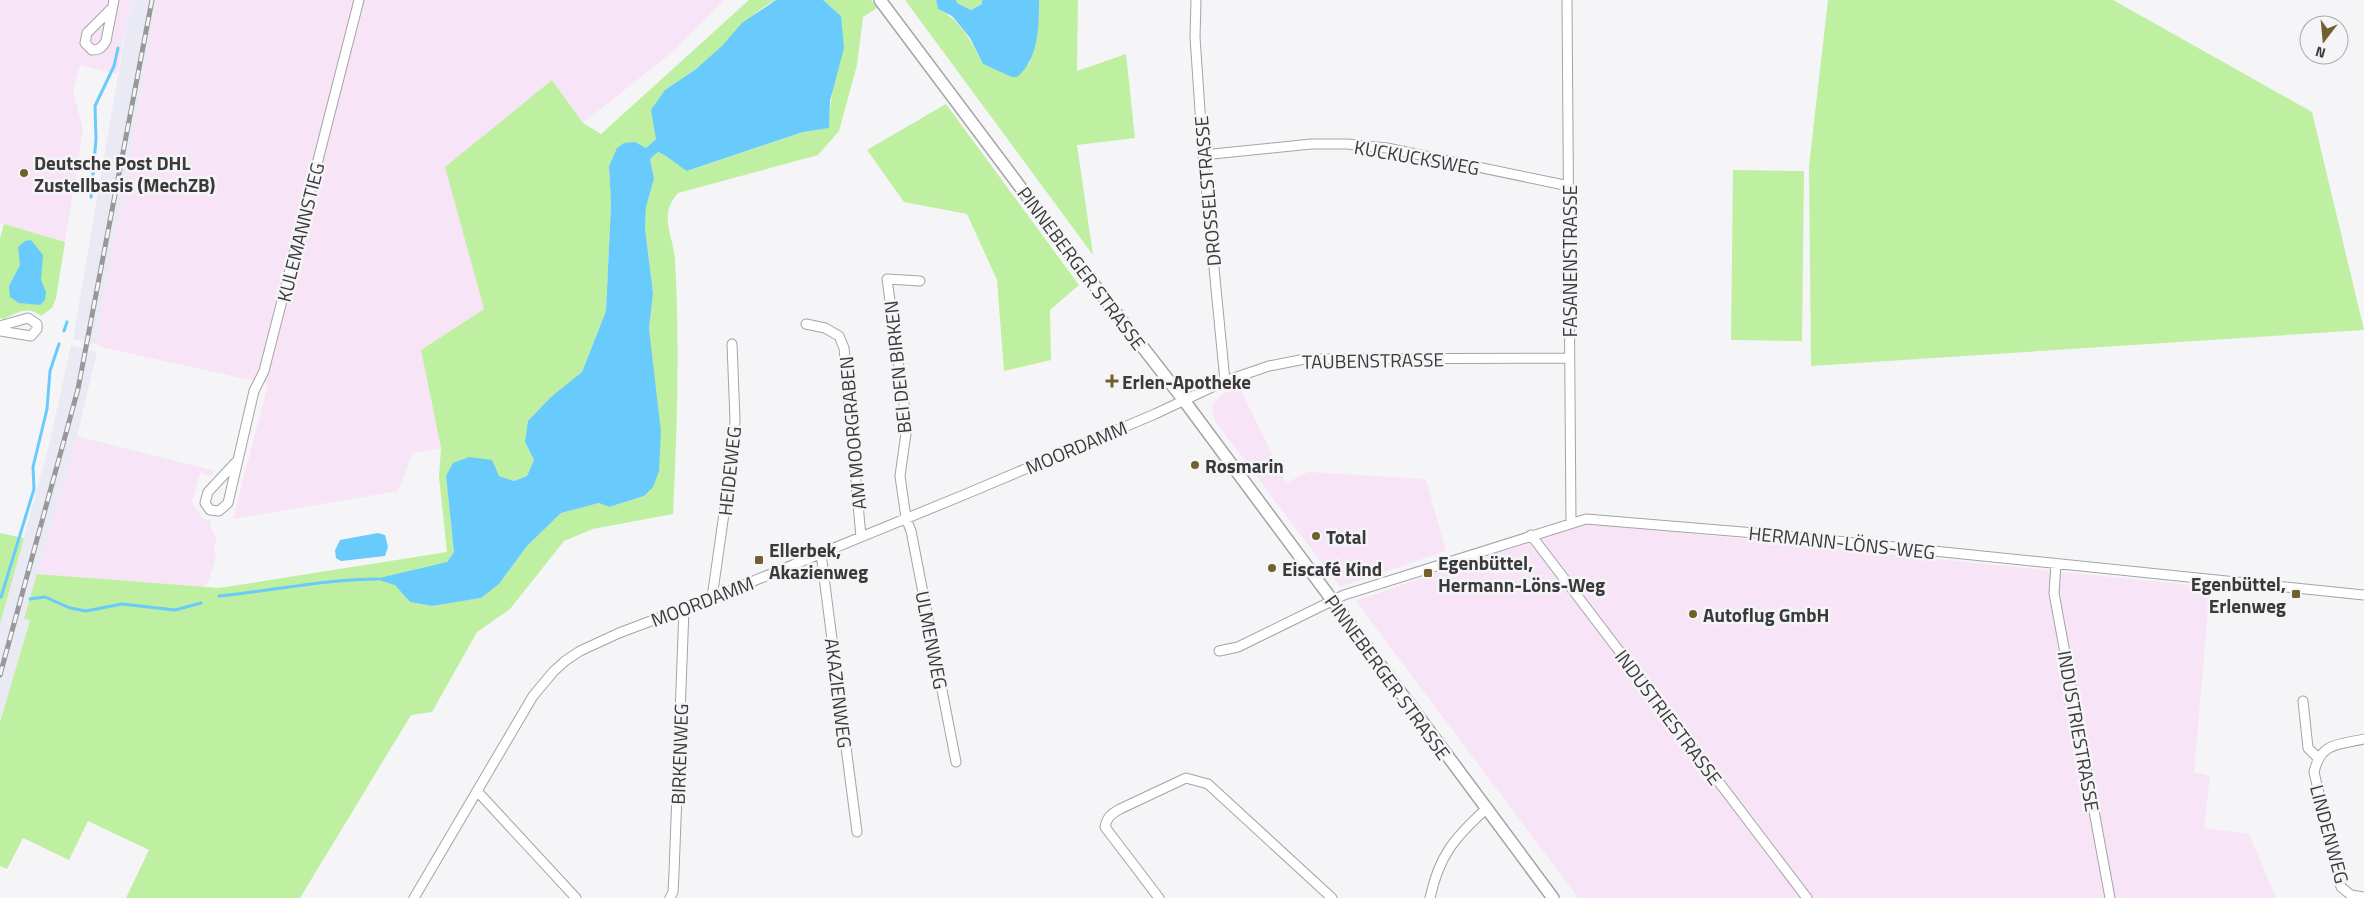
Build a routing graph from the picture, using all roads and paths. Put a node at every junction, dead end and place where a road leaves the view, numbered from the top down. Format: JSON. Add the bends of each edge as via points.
{"nodes":[{"id":1,"x":358,"y":0,"type":"edge"},
{"id":2,"x":880,"y":0,"type":"edge"},
{"id":3,"x":1196,"y":0,"type":"edge"},
{"id":4,"x":1567,"y":0,"type":"edge"},
{"id":5,"x":1204,"y":155,"type":"junction"},
{"id":6,"x":1570,"y":186,"type":"junction"},
{"id":7,"x":920,"y":281,"type":"dead end"},
{"id":8,"x":806,"y":324,"type":"dead end"},
{"id":9,"x":0,"y":326,"type":"edge"},
{"id":10,"x":0,"y":331,"type":"edge"},
{"id":11,"x":732,"y":344,"type":"dead end"},
{"id":12,"x":1569,"y":358,"type":"junction"},
{"id":13,"x":1226,"y":381,"type":"junction"},
{"id":14,"x":1182,"y":399,"type":"junction"},
{"id":15,"x":236,"y":462,"type":"junction"},
{"id":16,"x":906,"y":518,"type":"junction"},
{"id":17,"x":1571,"y":523,"type":"junction"},
{"id":18,"x":1531,"y":536,"type":"junction"},
{"id":19,"x":861,"y":537,"type":"junction"},
{"id":20,"x":821,"y":554,"type":"junction"},
{"id":21,"x":2056,"y":564,"type":"junction"},
{"id":22,"x":2364,"y":595,"type":"edge"},
{"id":23,"x":712,"y":598,"type":"junction"},
{"id":24,"x":1332,"y":600,"type":"junction"},
{"id":25,"x":684,"y":609,"type":"junction"},
{"id":26,"x":1219,"y":651,"type":"dead end"},
{"id":27,"x":2302,"y":701,"type":"dead end"},
{"id":28,"x":2364,"y":739,"type":"edge"},
{"id":29,"x":2317,"y":757,"type":"junction"},
{"id":30,"x":956,"y":762,"type":"dead end"},
{"id":31,"x":477,"y":791,"type":"junction"},
{"id":32,"x":1486,"y":809,"type":"junction"},
{"id":33,"x":858,"y":832,"type":"dead end"},
{"id":34,"x":2364,"y":897,"type":"edge"},
{"id":35,"x":414,"y":898,"type":"edge"},
{"id":36,"x":576,"y":898,"type":"edge"},
{"id":37,"x":670,"y":898,"type":"edge"},
{"id":38,"x":1159,"y":898,"type":"edge"},
{"id":39,"x":1332,"y":898,"type":"edge"},
{"id":40,"x":1430,"y":898,"type":"edge"},
{"id":41,"x":1553,"y":898,"type":"edge"},
{"id":42,"x":1806,"y":898,"type":"edge"},
{"id":43,"x":2110,"y":898,"type":"edge"}],
"edges":[{"from":1,"to":15,"type":"street","name":"KULEMANNSTIEG","via":[[264,371],[254,391]]},
{"from":2,"to":14,"type":"main road","name":"PINNEBERGER STRASSE"},
{"from":3,"to":5,"type":"street","name":"DROSSELSTRASSE","via":[[1195,37]]},
{"from":4,"to":6,"type":"street","name":"FASANENSTRASSE"},
{"from":5,"to":6,"type":"street","name":"KUCKUCKSWEG","via":[[1311,144],[1348,144],[1387,148]]},
{"from":5,"to":13,"type":"street","name":"DROSSELSTRASSE"},
{"from":6,"to":12,"type":"street","name":"FASANENSTRASSE"},
{"from":7,"to":16,"type":"street","name":"BEI DEN BIRKEN","via":[[887,279],[907,426],[900,476]]},
{"from":8,"to":19,"type":"street","name":"AM MOORGRABEN","via":[[825,328],[839,336],[844,348]]},
{"from":9,"to":10,"type":"street","via":[[28,318],[37,324],[31,336]]},
{"from":11,"to":23,"type":"street","name":"HEIDEWEG","via":[[733,450]]},
{"from":12,"to":13,"type":"street","name":"TAUBENSTRASSE","via":[[1305,359],[1268,366]]},
{"from":12,"to":17,"type":"street","name":"FASANENSTRASSE"},
{"from":13,"to":14,"type":"street","name":"TAUBENSTRASSE"},
{"from":14,"to":16,"type":"street","name":"MOORDAMM","via":[[1138,421]]},
{"from":14,"to":24,"type":"main road","name":"PINNEBERGER STRASSE"},
{"from":15,"to":15,"type":"street","name":"KULEMANNSTIEG","via":[[208,492],[205,503],[210,510],[219,511],[228,503]]},
{"from":16,"to":19,"type":"street","name":"MOORDAMM"},
{"from":16,"to":30,"type":"street","name":"ULMENWEG"},
{"from":17,"to":18,"type":"street","name":"HERMANN-LÖNS-WEG"},
{"from":17,"to":21,"type":"street","name":"HERMANN-LÖNS-WEG","via":[[1586,519],[1696,528]]},
{"from":18,"to":24,"type":"street","name":"HERMANN-LÖNS-WEG"},
{"from":18,"to":42,"type":"street","name":"INDUSTRIESTRASSE"},
{"from":19,"to":20,"type":"street","name":"MOORDAMM"},
{"from":20,"to":23,"type":"street","name":"MOORDAMM"},
{"from":20,"to":33,"type":"street","name":"AKAZIENWEG"},
{"from":21,"to":22,"type":"street","name":"HERMANN-LÖNS-WEG"},
{"from":21,"to":43,"type":"street","name":"INDUSTRIESTRASSE","via":[[2054,593]]},
{"from":23,"to":25,"type":"street","name":"MOORDAMM"},
{"from":24,"to":26,"type":"street","name":"HERMANN-LÖNS-WEG","via":[[1238,647]]},
{"from":24,"to":32,"type":"main road","name":"PINNEBERGER STRASSE"},
{"from":25,"to":31,"type":"street","name":"MOORDAMM","via":[[580,651],[553,672],[533,696]]},
{"from":25,"to":37,"type":"street","name":"BIRKENWEG","via":[[674,873]]},
{"from":27,"to":29,"type":"street","name":"LINDENWEG","via":[[2308,748]]},
{"from":28,"to":29,"type":"street","name":"LINDENWEG","via":[[2326,747]]},
{"from":29,"to":34,"type":"street","name":"LINDENWEG","via":[[2314,772],[2341,887],[2351,895]]},
{"from":31,"to":35,"type":"street","name":"MOORDAMM"},
{"from":31,"to":36,"type":"street"},
{"from":32,"to":40,"type":"street","via":[[1465,828],[1444,855]]},
{"from":32,"to":41,"type":"main road","name":"PINNEBERGER STRASSE"},
{"from":38,"to":39,"type":"street","via":[[1105,827],[1107,820],[1120,809],[1186,778],[1208,784]]}]}
